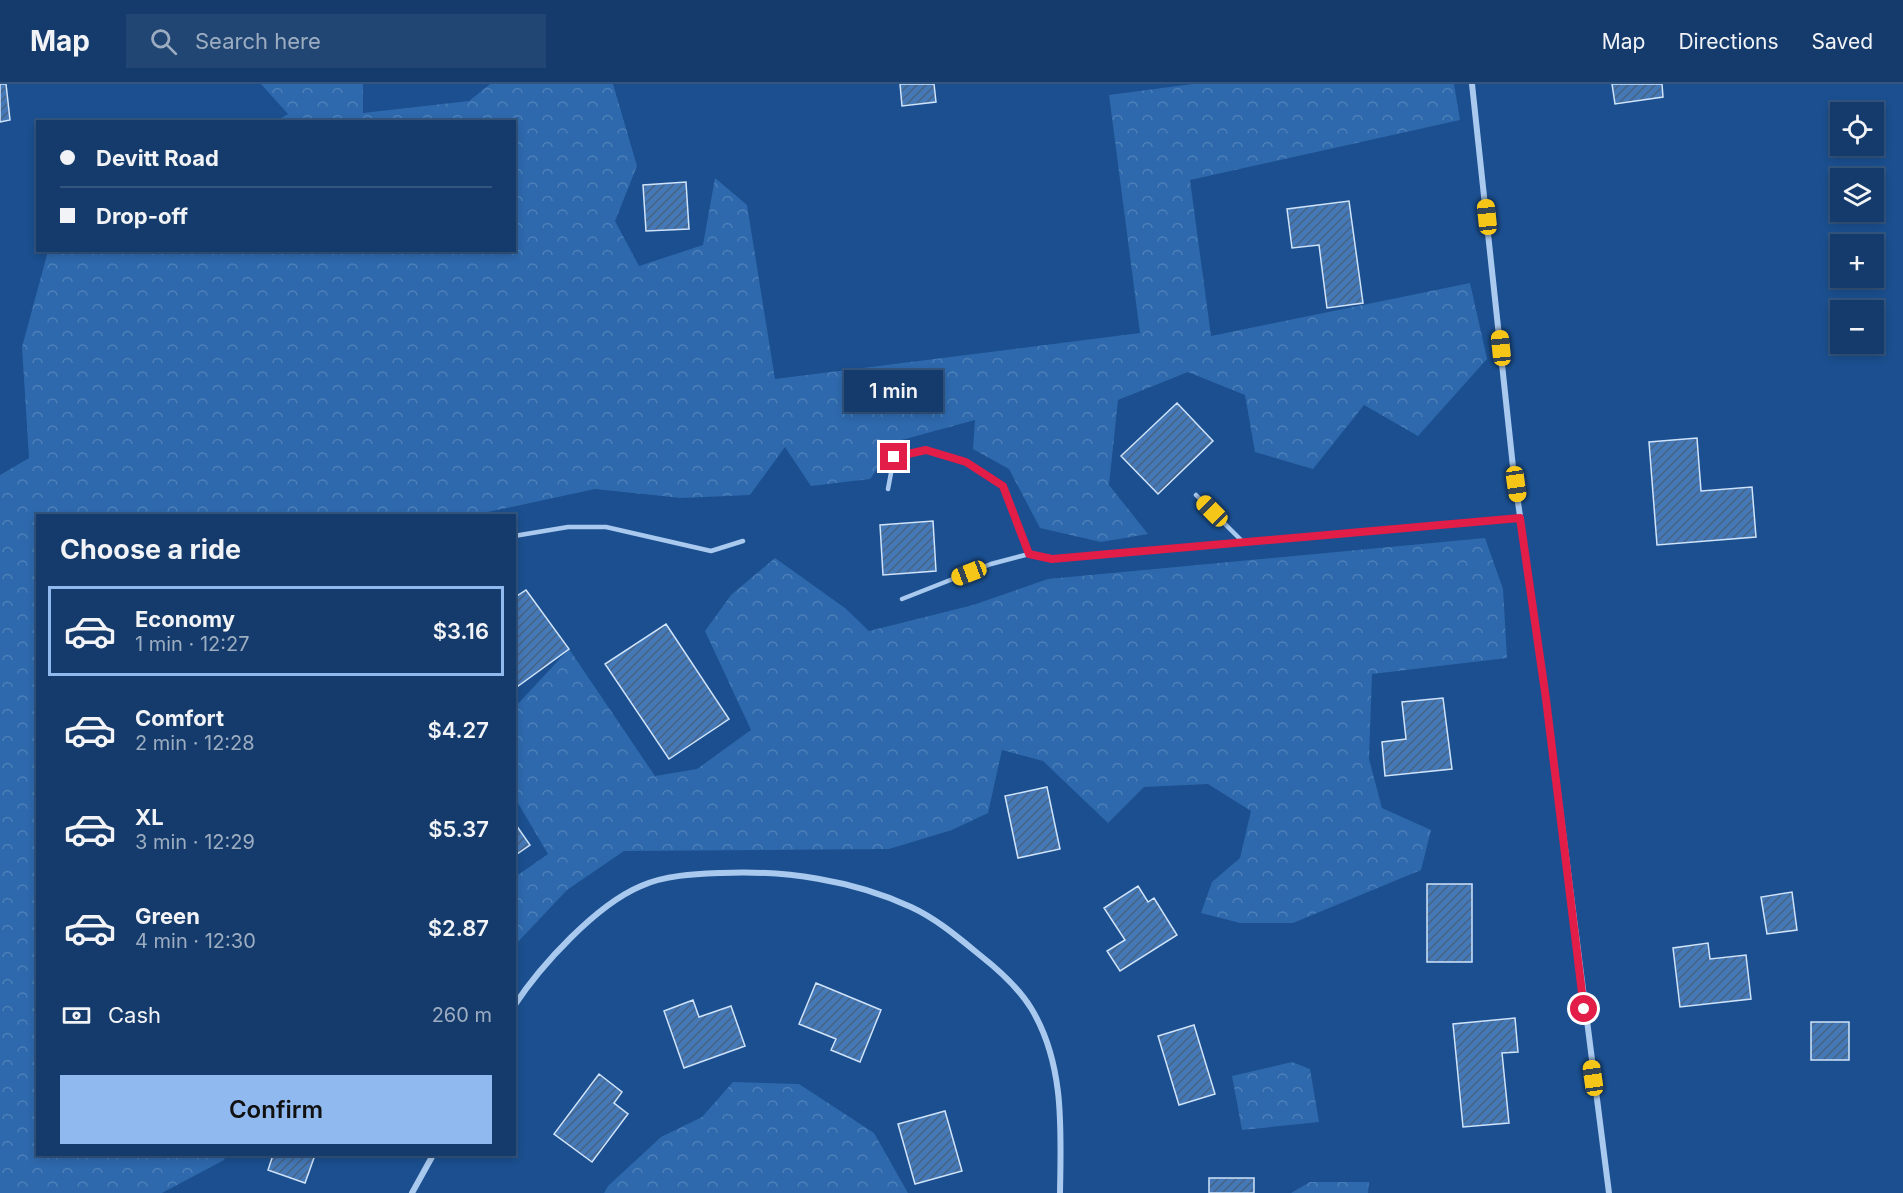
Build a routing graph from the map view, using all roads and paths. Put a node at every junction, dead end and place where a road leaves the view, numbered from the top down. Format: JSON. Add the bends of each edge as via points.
{"nodes":[{"id":1,"x":1472,"y":84,"type":"edge"},
{"id":2,"x":888,"y":489,"type":"dead end"},
{"id":3,"x":1196,"y":495,"type":"dead end"},
{"id":4,"x":1520,"y":518,"type":"junction"},
{"id":5,"x":516,"y":536,"type":"edge"},
{"id":6,"x":743,"y":541,"type":"dead end"},
{"id":7,"x":1244,"y":543,"type":"junction"},
{"id":8,"x":1029,"y":554,"type":"junction"},
{"id":9,"x":902,"y":599,"type":"dead end"},
{"id":10,"x":516,"y":1004,"type":"edge"},
{"id":11,"x":432,"y":1156,"type":"edge"},
{"id":12,"x":412,"y":1193,"type":"edge"},
{"id":13,"x":1060,"y":1193,"type":"edge"},
{"id":14,"x":1609,"y":1193,"type":"edge"}],
"edges":[{"from":1,"to":4,"type":"street"},
{"from":2,"to":8,"type":"lane","via":[[894,457],[926,450],[966,462],[1003,486]]},
{"from":3,"to":7,"type":"lane"},
{"from":4,"to":7,"type":"lane"},
{"from":4,"to":14,"type":"street"},
{"from":5,"to":6,"type":"lane","via":[[568,527],[606,527],[711,551]]},
{"from":7,"to":8,"type":"lane","via":[[1052,559]]},
{"from":8,"to":9,"type":"lane","via":[[991,564]]},
{"from":10,"to":13,"type":"street","via":[[544,965],[609,903],[642,885],[692,874],[762,871],[856,886],[912,907],[951,930],[1006,976],[1031,1008],[1051,1054],[1061,1107]]},
{"from":11,"to":12,"type":"street"}]}
